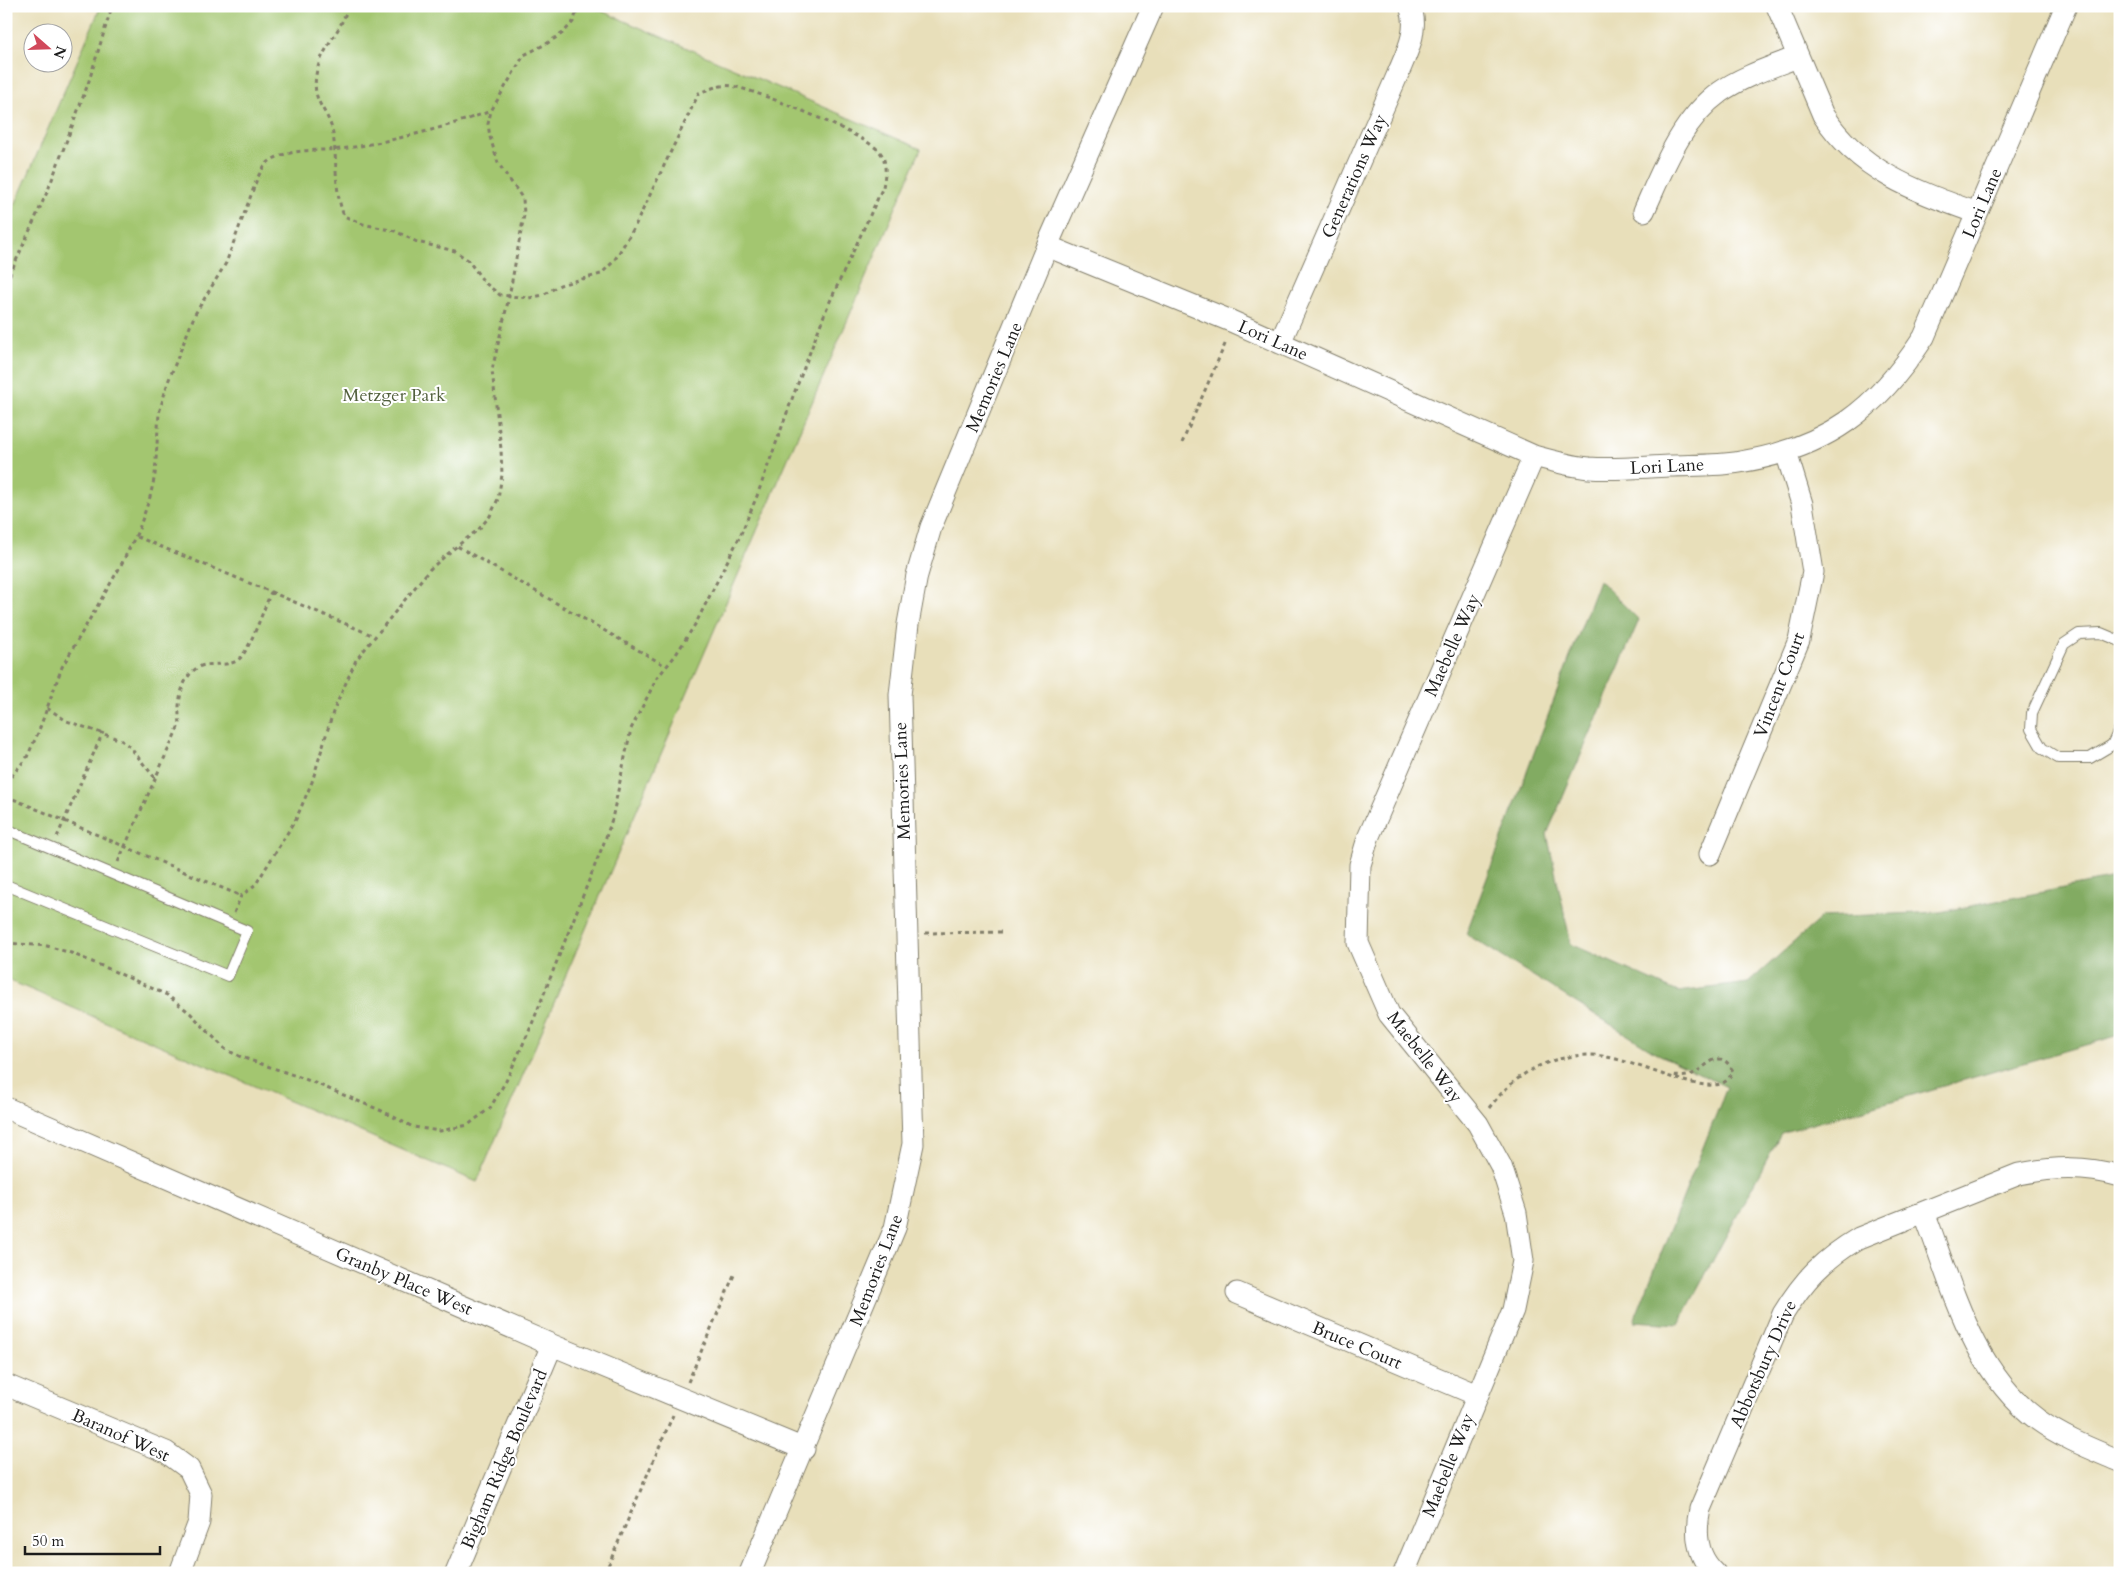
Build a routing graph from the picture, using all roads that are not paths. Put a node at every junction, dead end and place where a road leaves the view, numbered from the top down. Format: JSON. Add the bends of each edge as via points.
{"nodes":[{"id":1,"x":1153,"y":6,"type":"edge"},
{"id":2,"x":1410,"y":6,"type":"edge"},
{"id":3,"x":1777,"y":6,"type":"edge"},
{"id":4,"x":2066,"y":6,"type":"edge"},
{"id":5,"x":1797,"y":57,"type":"junction"},
{"id":6,"x":1644,"y":211,"type":"dead end"},
{"id":7,"x":1977,"y":213,"type":"junction"},
{"id":8,"x":1047,"y":246,"type":"junction"},
{"id":9,"x":1280,"y":343,"type":"junction"},
{"id":10,"x":1786,"y":452,"type":"junction"},
{"id":11,"x":1534,"y":456,"type":"junction"},
{"id":12,"x":2120,"y":641,"type":"edge"},
{"id":13,"x":2120,"y":728,"type":"edge"},
{"id":14,"x":6,"y":829,"type":"edge"},
{"id":15,"x":1710,"y":854,"type":"dead end"},
{"id":16,"x":6,"y":885,"type":"edge"},
{"id":17,"x":6,"y":1108,"type":"edge"},
{"id":18,"x":2120,"y":1176,"type":"edge"},
{"id":19,"x":1924,"y":1212,"type":"junction"},
{"id":20,"x":1237,"y":1294,"type":"dead end"},
{"id":21,"x":552,"y":1345,"type":"junction"},
{"id":22,"x":6,"y":1385,"type":"edge"},
{"id":23,"x":1477,"y":1395,"type":"junction"},
{"id":24,"x":804,"y":1449,"type":"junction"},
{"id":25,"x":2120,"y":1460,"type":"edge"},
{"id":26,"x":180,"y":1573,"type":"edge"},
{"id":27,"x":456,"y":1573,"type":"edge"},
{"id":28,"x":750,"y":1573,"type":"edge"},
{"id":29,"x":1404,"y":1573,"type":"edge"},
{"id":30,"x":1715,"y":1573,"type":"edge"}],
"edges":[{"from":1,"to":8,"type":"street","name":"Memories Lane"},
{"from":2,"to":9,"type":"street","name":"Generations Way","via":[[1414,32],[1401,68]]},
{"from":3,"to":5,"type":"street"},
{"from":4,"to":7,"type":"street","name":"Lori Lane"},
{"from":5,"to":6,"type":"street","via":[[1721,92],[1699,110],[1682,132]]},
{"from":5,"to":7,"type":"street","via":[[1823,115],[1850,149],[1900,183]]},
{"from":7,"to":10,"type":"street","name":"Lori Lane","via":[[1938,308],[1906,364],[1872,403],[1852,419],[1830,433]]},
{"from":8,"to":9,"type":"street","name":"Lori Lane"},
{"from":8,"to":24,"type":"street","name":"Memories Lane","via":[[931,527],[917,575],[900,695],[914,1144],[894,1228]]},
{"from":9,"to":11,"type":"street","name":"Lori Lane"},
{"from":10,"to":11,"type":"street","name":"Lori Lane","via":[[1739,462],[1618,468],[1590,468]]},
{"from":10,"to":15,"type":"street","name":"Vincent Court","via":[[1802,504],[1813,572],[1799,640]]},
{"from":11,"to":23,"type":"street","name":"Maebelle Way","via":[[1372,829],[1360,865],[1358,943],[1389,1014],[1478,1124],[1501,1166],[1516,1213],[1523,1261],[1513,1310]]},
{"from":12,"to":13,"type":"lane","via":[[2101,633],[2079,634],[2064,644],[2032,713],[2031,729],[2042,748],[2058,758],[2090,758],[2112,746]]},
{"from":14,"to":16,"type":"lane","via":[[247,931],[228,976]]},
{"from":17,"to":21,"type":"street","name":"Granby Place West"},
{"from":18,"to":19,"type":"street","name":"Abbotsbury Drive","via":[[2076,1167],[2047,1168],[2019,1174]]},
{"from":19,"to":25,"type":"street","via":[[1970,1332],[1994,1376],[2038,1420],[2065,1437]]},
{"from":19,"to":30,"type":"street","name":"Abbotsbury Drive","via":[[1859,1238],[1837,1251],[1796,1292],[1700,1509],[1698,1542]]},
{"from":20,"to":23,"type":"street","name":"Bruce Court"},
{"from":21,"to":24,"type":"street","name":"Granby Place West"},
{"from":21,"to":27,"type":"street","name":"Bigham Ridge Boulevard"},
{"from":22,"to":26,"type":"street","name":"Baranof West","via":[[166,1452],[189,1469],[201,1494],[199,1522]]},
{"from":23,"to":29,"type":"street","name":"Maebelle Way"},
{"from":24,"to":28,"type":"street","name":"Memories Lane"}]}
